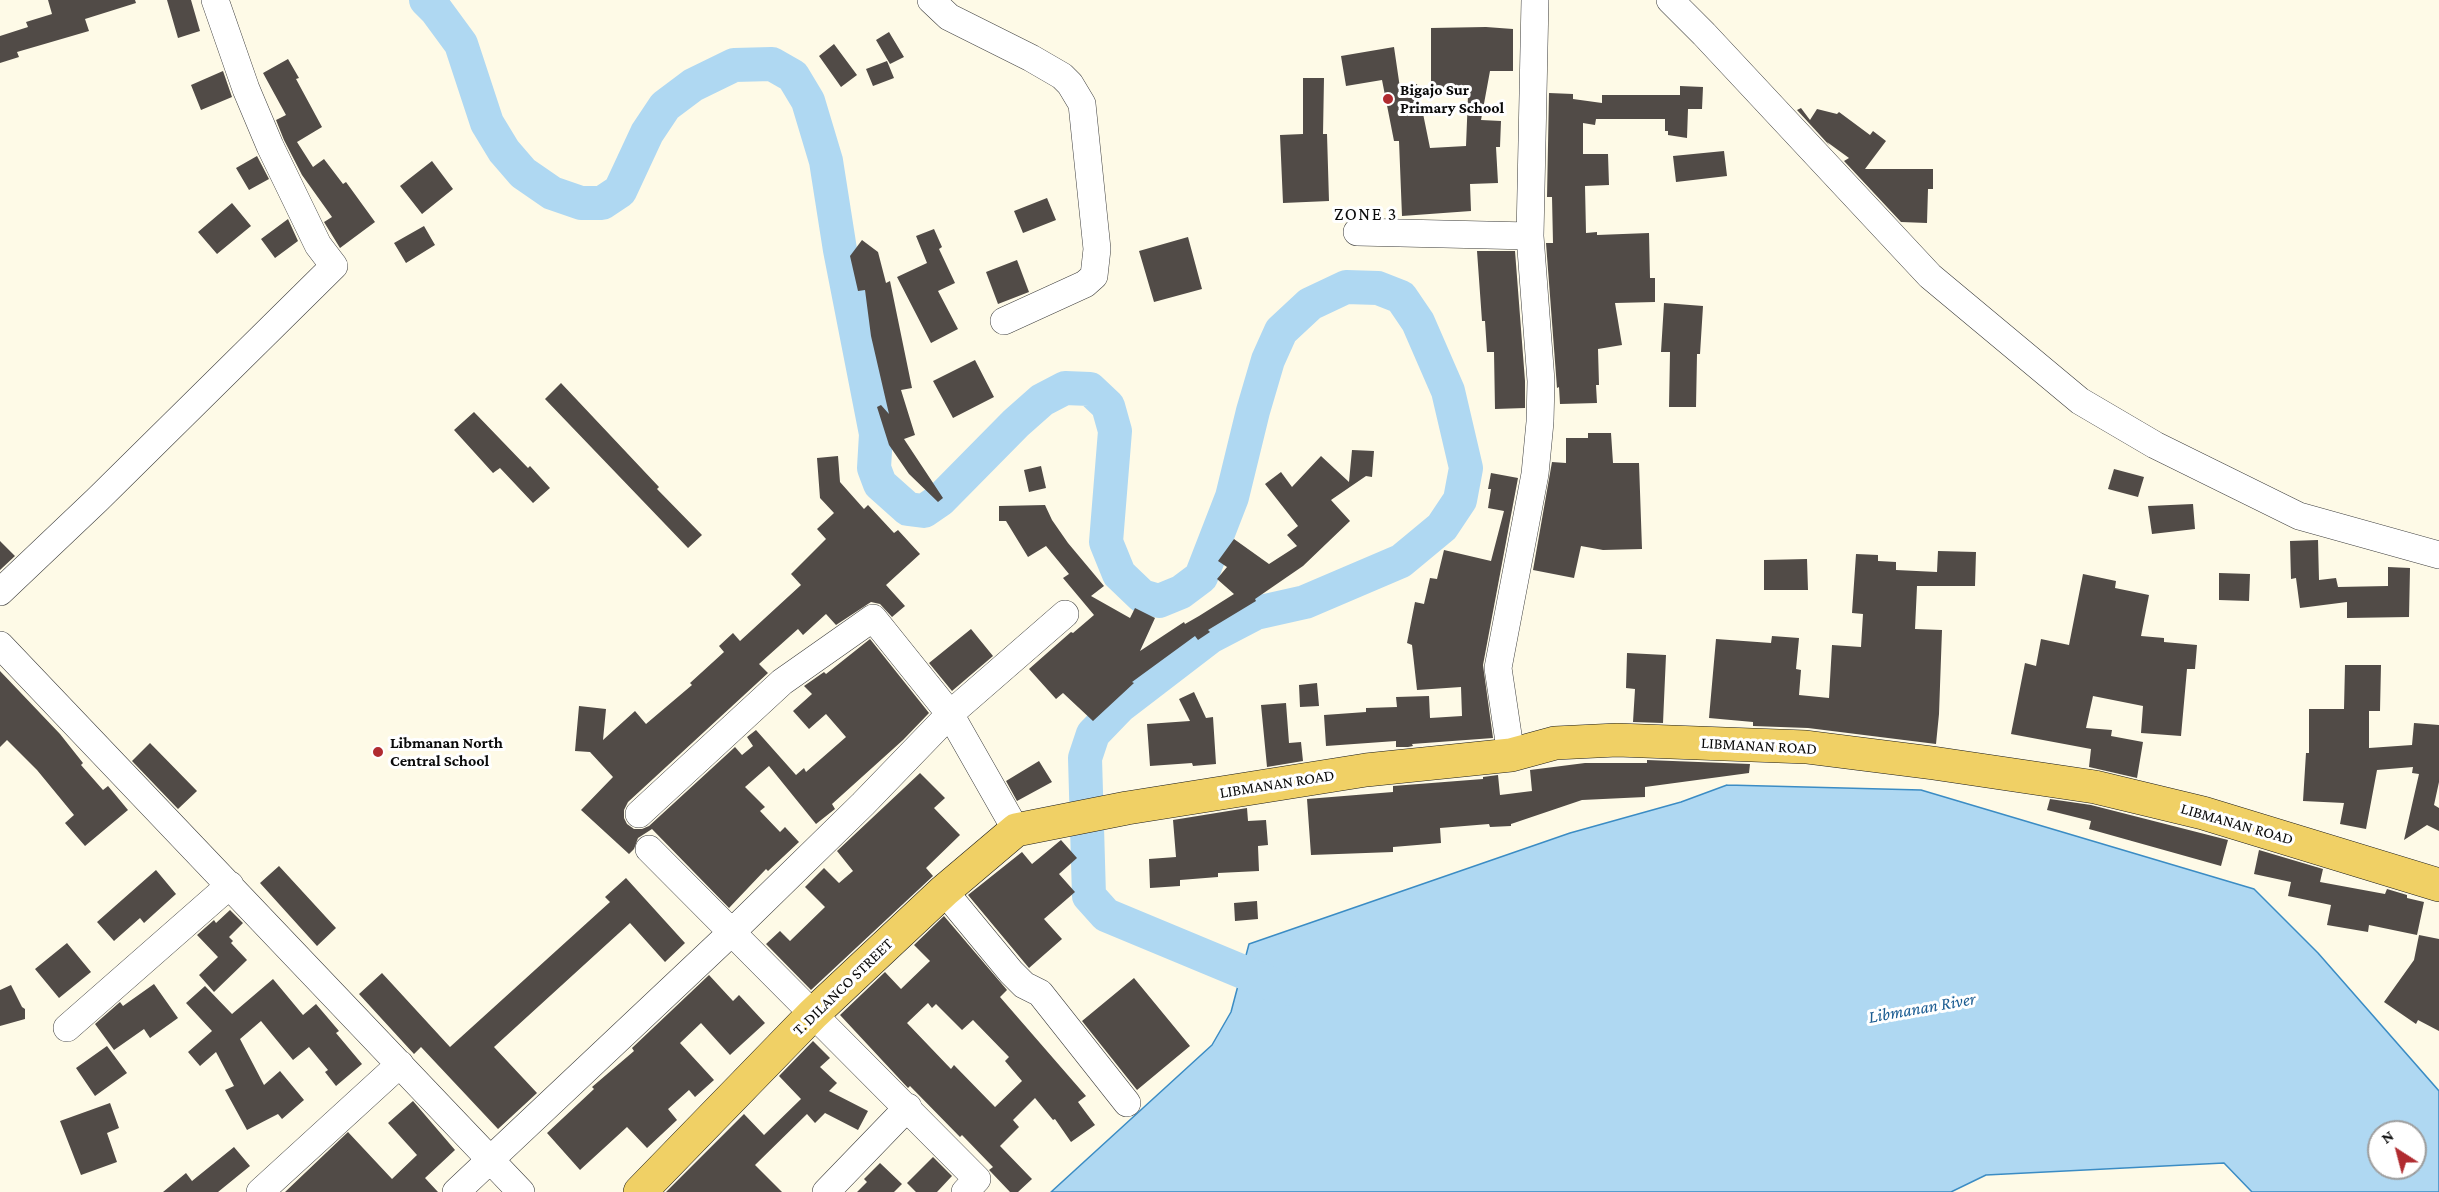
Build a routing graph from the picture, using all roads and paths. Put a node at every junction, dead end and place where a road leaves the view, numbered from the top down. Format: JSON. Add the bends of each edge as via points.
{"nodes":[{"id":1,"x":215,"y":0,"type":"edge"},
{"id":2,"x":931,"y":0,"type":"edge"},
{"id":3,"x":1535,"y":0,"type":"edge"},
{"id":4,"x":1670,"y":0,"type":"edge"},
{"id":5,"x":1357,"y":232,"type":"dead end"},
{"id":6,"x":1530,"y":236,"type":"junction"},
{"id":7,"x":1004,"y":321,"type":"dead end"},
{"id":8,"x":2439,"y":555,"type":"edge"},
{"id":9,"x":0,"y":592,"type":"edge"},
{"id":10,"x":1065,"y":614,"type":"dead end"},
{"id":11,"x":0,"y":645,"type":"edge"},
{"id":12,"x":950,"y":714,"type":"junction"},
{"id":13,"x":1511,"y":755,"type":"junction"},
{"id":14,"x":639,"y":814,"type":"dead end"},
{"id":15,"x":1069,"y":820,"type":"joint"},
{"id":16,"x":1016,"y":830,"type":"junction"},
{"id":17,"x":649,"y":849,"type":"dead end"},
{"id":18,"x":230,"y":885,"type":"junction"},
{"id":19,"x":2439,"y":885,"type":"edge"},
{"id":20,"x":944,"y":891,"type":"junction"},
{"id":21,"x":733,"y":931,"type":"junction"},
{"id":22,"x":813,"y":1014,"type":"junction"},
{"id":23,"x":67,"y":1028,"type":"dead end"},
{"id":24,"x":400,"y":1064,"type":"junction"},
{"id":25,"x":1127,"y":1103,"type":"dead end"},
{"id":26,"x":908,"y":1107,"type":"junction"},
{"id":27,"x":490,"y":1159,"type":"junction"},
{"id":28,"x":971,"y":1185,"type":"edge"},
{"id":29,"x":260,"y":1192,"type":"edge"},
{"id":30,"x":456,"y":1192,"type":"edge"},
{"id":31,"x":521,"y":1192,"type":"edge"},
{"id":32,"x":640,"y":1192,"type":"edge"},
{"id":33,"x":826,"y":1192,"type":"edge"}],
"edges":[{"from":1,"to":9,"type":"street","via":[[270,146],[318,245],[334,266]]},
{"from":2,"to":7,"type":"street","via":[[949,17],[1062,76],[1082,104],[1097,249],[1094,276],[1085,284]]},
{"from":3,"to":6,"type":"street"},
{"from":4,"to":8,"type":"street","via":[[1930,276],[2080,401],[2155,445],[2300,516]]},
{"from":5,"to":6,"type":"street"},
{"from":6,"to":13,"type":"street","via":[[1540,422],[1535,474],[1498,669]]},
{"from":10,"to":12,"type":"street"},
{"from":11,"to":18,"type":"street"},
{"from":12,"to":14,"type":"street","via":[[873,618],[782,682]]},
{"from":12,"to":16,"type":"street"},
{"from":12,"to":21,"type":"street"},
{"from":13,"to":15,"type":"main road","name":"LIBMANAN ROAD","via":[[1365,770]]},
{"from":13,"to":19,"type":"main road","name":"LIBMANAN ROAD","via":[[1555,743],[1617,740],[1806,747],[1944,764],[2056,780],[2143,798]]},
{"from":15,"to":16,"type":"main road","name":"T. DILANCO STREET"},
{"from":16,"to":20,"type":"main road","name":"T. DILANCO STREET"},
{"from":17,"to":21,"type":"street"},
{"from":18,"to":23,"type":"street"},
{"from":18,"to":24,"type":"street"},
{"from":20,"to":22,"type":"main road","name":"T. DILANCO STREET"},
{"from":20,"to":25,"type":"street","via":[[1011,972],[1040,993]]},
{"from":21,"to":22,"type":"street"},
{"from":21,"to":27,"type":"street"},
{"from":22,"to":26,"type":"street"},
{"from":22,"to":32,"type":"main road","name":"T. DILANCO STREET"},
{"from":24,"to":27,"type":"street"},
{"from":24,"to":29,"type":"street"},
{"from":26,"to":28,"type":"street"},
{"from":26,"to":33,"type":"street"},
{"from":27,"to":30,"type":"street"},
{"from":27,"to":31,"type":"street"}]}
